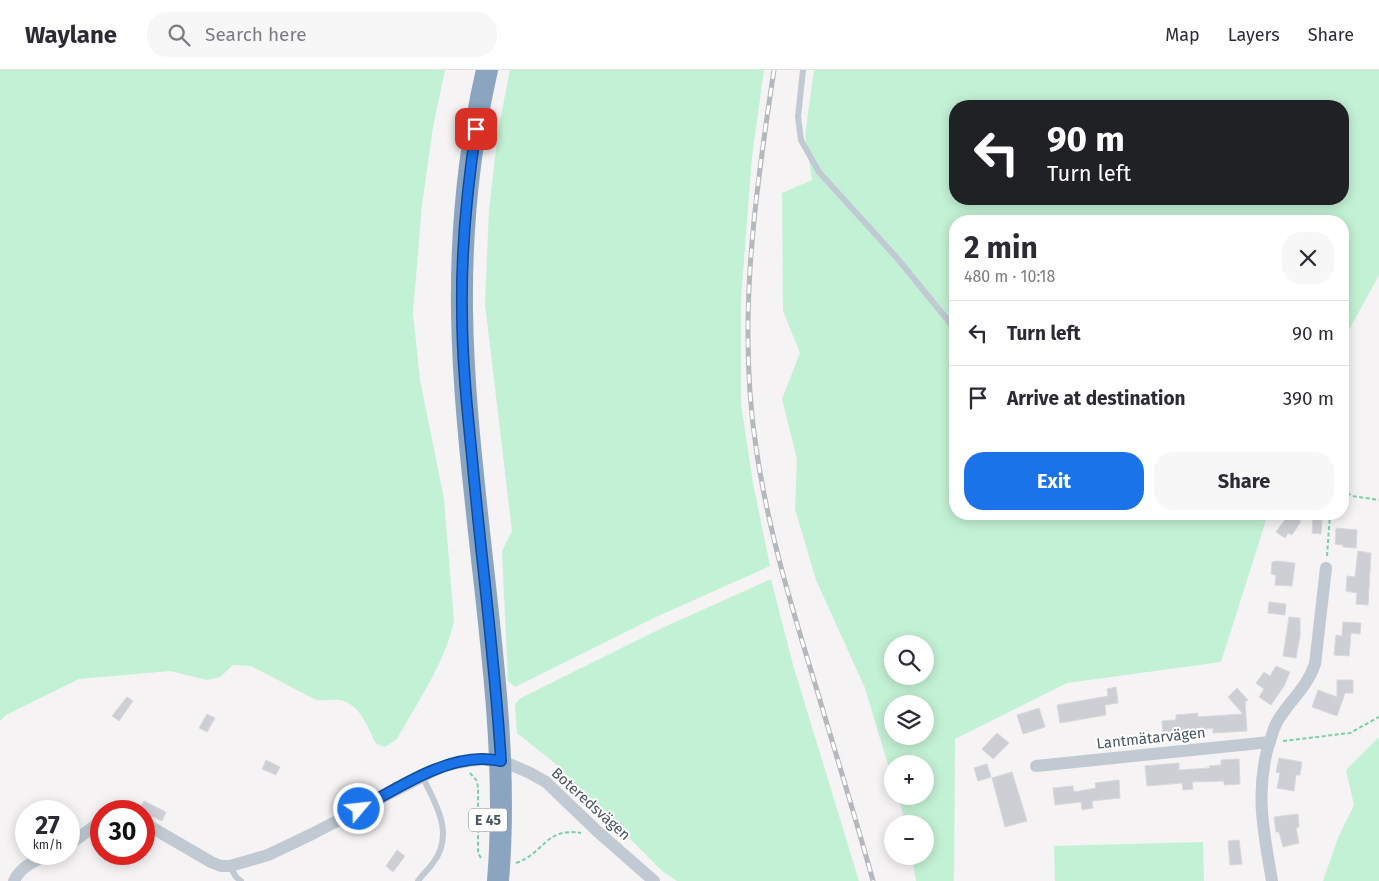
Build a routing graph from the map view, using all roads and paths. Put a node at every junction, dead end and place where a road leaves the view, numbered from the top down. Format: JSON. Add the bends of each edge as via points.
{"nodes":[{"id":1,"x":477,"y":70,"type":"edge"},
{"id":2,"x":487,"y":70,"type":"edge"},
{"id":3,"x":803,"y":70,"type":"edge"},
{"id":4,"x":949,"y":322,"type":"edge"},
{"id":5,"x":1349,"y":494,"type":"edge"},
{"id":6,"x":1379,"y":500,"type":"edge"},
{"id":7,"x":1330,"y":520,"type":"edge"},
{"id":8,"x":1326,"y":568,"type":"joint"},
{"id":9,"x":1379,"y":717,"type":"edge"},
{"id":10,"x":1270,"y":742,"type":"junction"},
{"id":11,"x":494,"y":760,"type":"junction"},
{"id":12,"x":1036,"y":766,"type":"dead end"},
{"id":13,"x":422,"y":776,"type":"junction"},
{"id":14,"x":155,"y":830,"type":"edge"},
{"id":15,"x":29,"y":865,"type":"edge"},
{"id":16,"x":230,"y":866,"type":"junction"},
{"id":17,"x":14,"y":881,"type":"edge"},
{"id":18,"x":242,"y":881,"type":"edge"},
{"id":19,"x":418,"y":881,"type":"edge"},
{"id":20,"x":484,"y":881,"type":"edge"},
{"id":21,"x":498,"y":881,"type":"edge"},
{"id":22,"x":654,"y":881,"type":"edge"},
{"id":23,"x":1272,"y":881,"type":"edge"}],
"edges":[{"from":1,"to":11,"type":"highway","number":"E 45","via":[[456,204],[452,310],[457,408],[479,651]]},
{"from":2,"to":11,"type":"highway","number":"E 45","via":[[466,204],[462,309],[468,414],[497,700]]},
{"from":3,"to":4,"type":"lane","via":[[798,117],[801,140],[819,172]]},
{"from":5,"to":6,"type":"path"},
{"from":7,"to":8,"type":"path"},
{"from":8,"to":10,"type":"street","via":[[1315,664],[1277,722]]},
{"from":9,"to":10,"type":"path","via":[[1350,733]]},
{"from":10,"to":12,"type":"street","name":"Lantmätarvägen"},
{"from":10,"to":23,"type":"street","via":[[1263,766],[1260,800]]},
{"from":11,"to":13,"type":"street","via":[[450,764]]},
{"from":11,"to":20,"type":"highway","number":"E 45"},
{"from":11,"to":21,"type":"highway","number":"E 45","via":[[502,808]]},
{"from":11,"to":22,"type":"street","name":"Boteredsvägen","via":[[515,766],[546,782]]},
{"from":13,"to":16,"type":"street","via":[[268,855]]},
{"from":13,"to":19,"type":"lane","via":[[440,815],[444,836],[439,853]]},
{"from":14,"to":16,"type":"street","via":[[210,862]]},
{"from":15,"to":17,"type":"street"},
{"from":16,"to":18,"type":"lane"}]}
